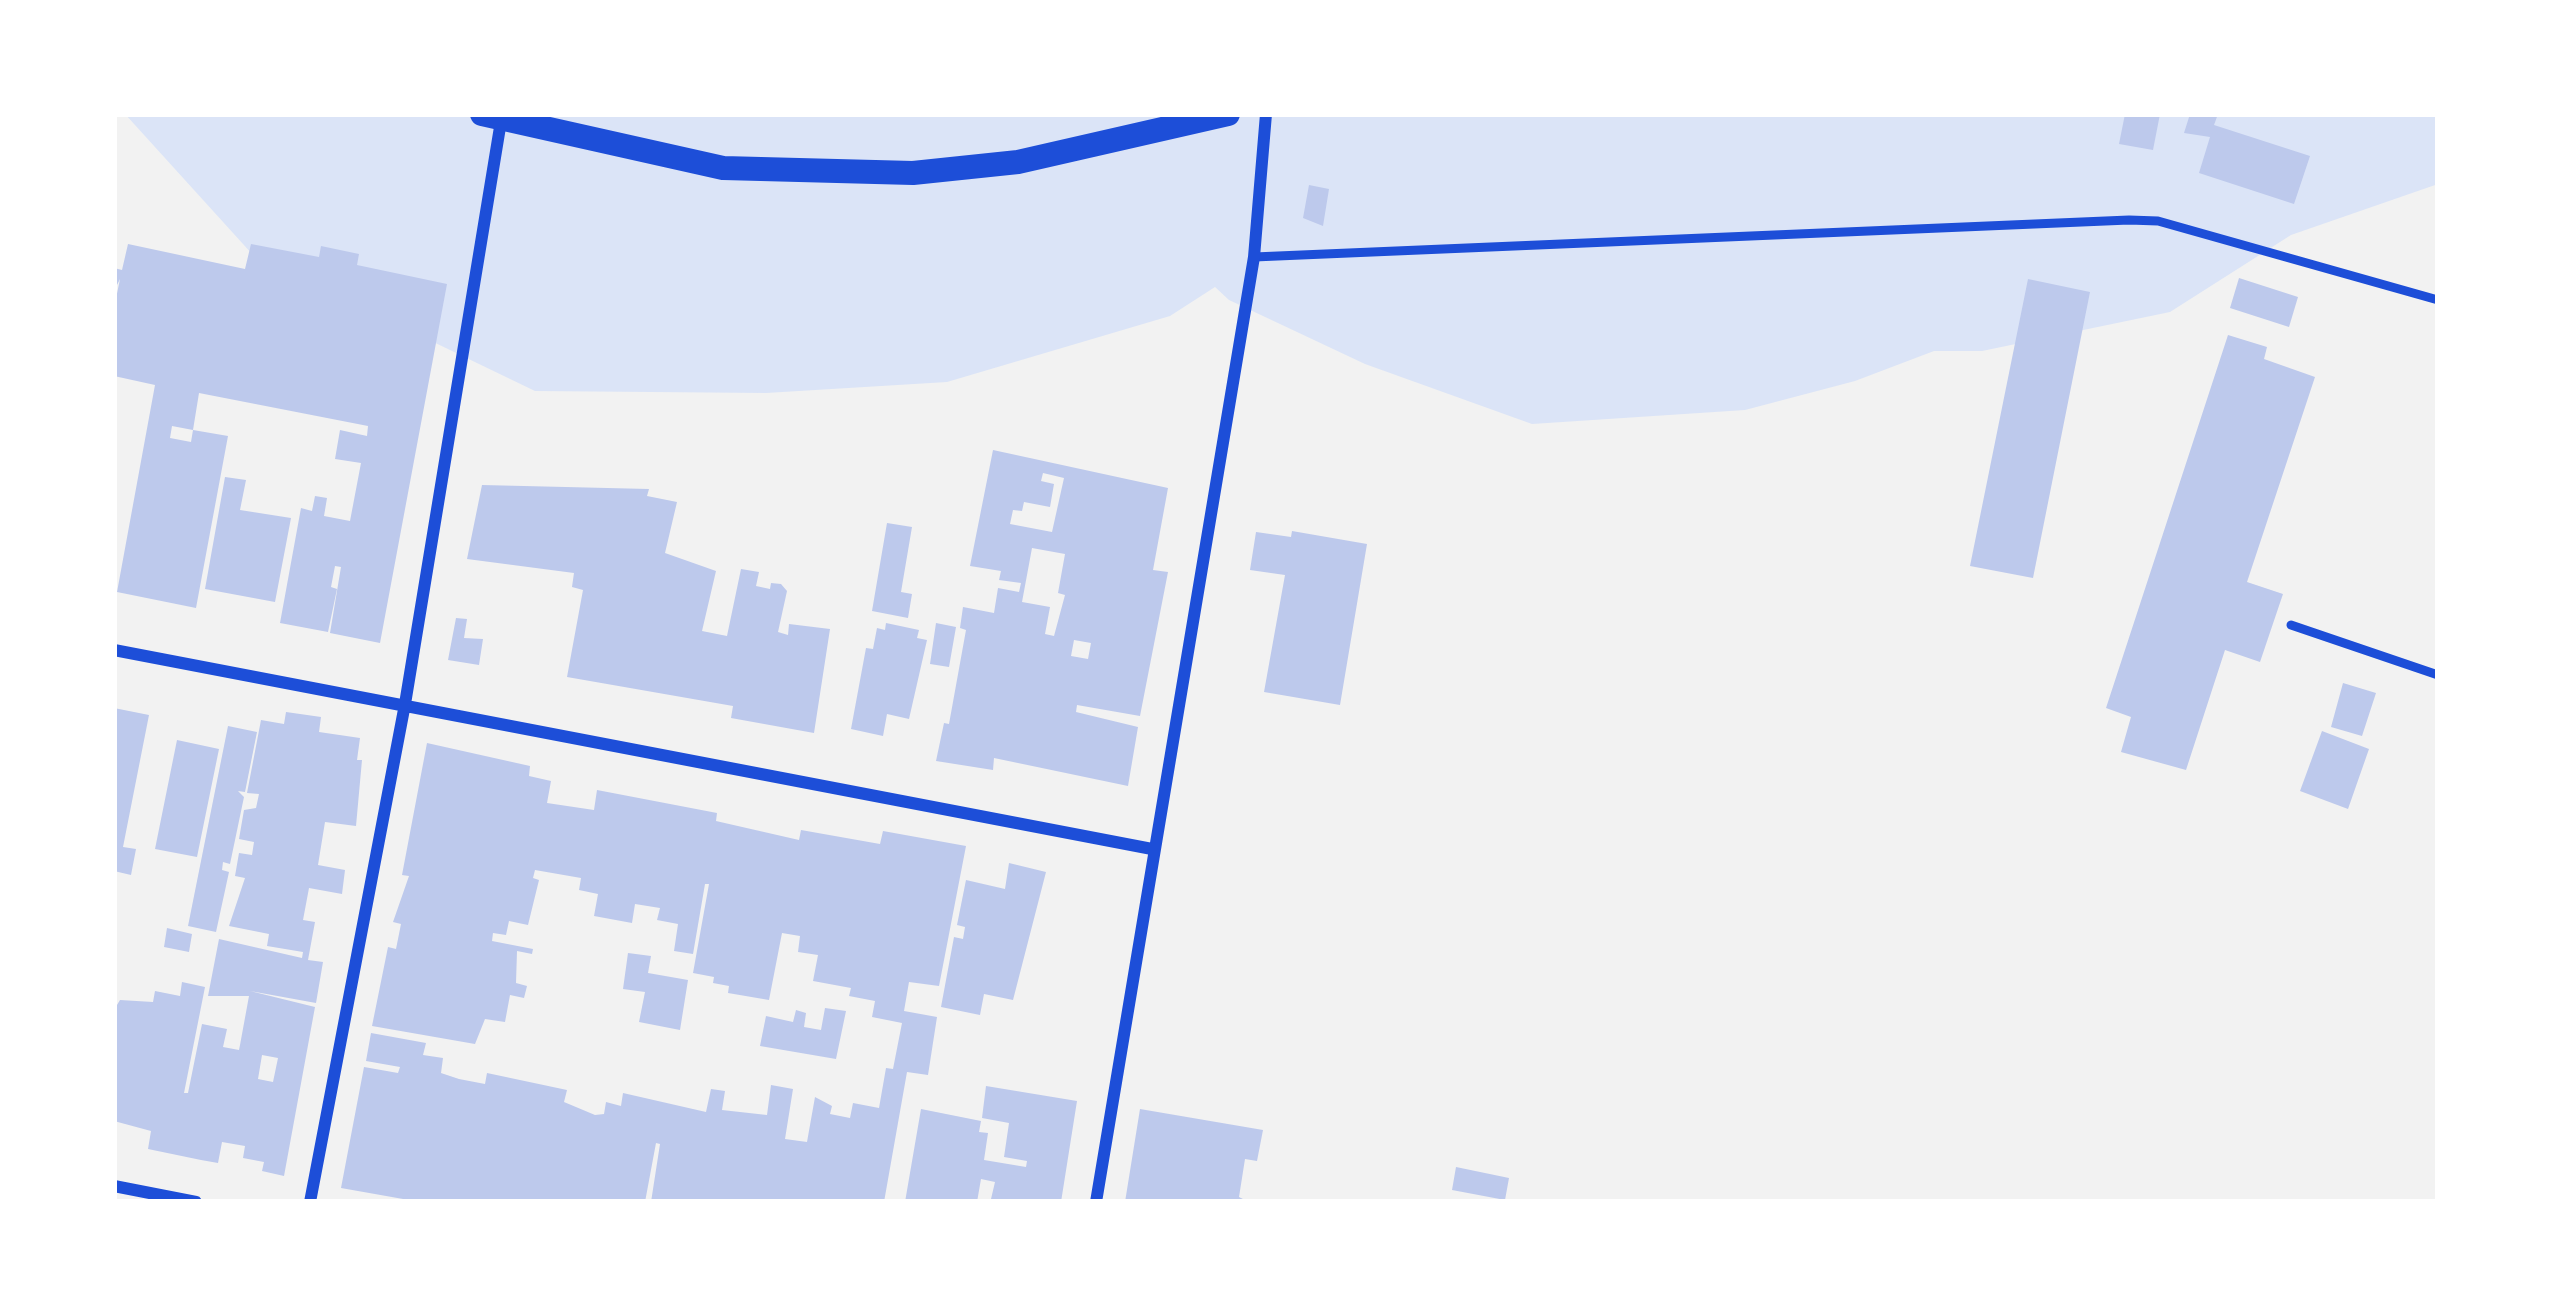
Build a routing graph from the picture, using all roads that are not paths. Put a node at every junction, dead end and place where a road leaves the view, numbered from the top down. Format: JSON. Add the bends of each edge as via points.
{"nodes":[{"id":1,"x":1228,"y":114,"type":"edge"},
{"id":2,"x":1266,"y":114,"type":"edge"},
{"id":3,"x":492,"y":118,"type":"edge"},
{"id":4,"x":1254,"y":256,"type":"junction"},
{"id":5,"x":2438,"y":300,"type":"edge"},
{"id":6,"x":2290,"y":626,"type":"dead end"},
{"id":7,"x":114,"y":650,"type":"edge"},
{"id":8,"x":2437,"y":671,"type":"edge"},
{"id":9,"x":405,"y":704,"type":"junction"},
{"id":10,"x":1152,"y":849,"type":"junction"},
{"id":11,"x":114,"y":1186,"type":"edge"},
{"id":12,"x":196,"y":1202,"type":"edge"},
{"id":13,"x":310,"y":1202,"type":"edge"},
{"id":14,"x":1096,"y":1202,"type":"edge"}],
"edges":[{"from":1,"to":3,"type":"main road","via":[[1018,162],[913,173],[723,168]]},
{"from":2,"to":4,"type":"street"},
{"from":3,"to":9,"type":"street"},
{"from":4,"to":5,"type":"lane","via":[[2158,221]]},
{"from":4,"to":10,"type":"street"},
{"from":6,"to":8,"type":"lane"},
{"from":7,"to":9,"type":"street"},
{"from":9,"to":10,"type":"street"},
{"from":9,"to":13,"type":"street"},
{"from":10,"to":14,"type":"street"},
{"from":11,"to":12,"type":"street"}]}
